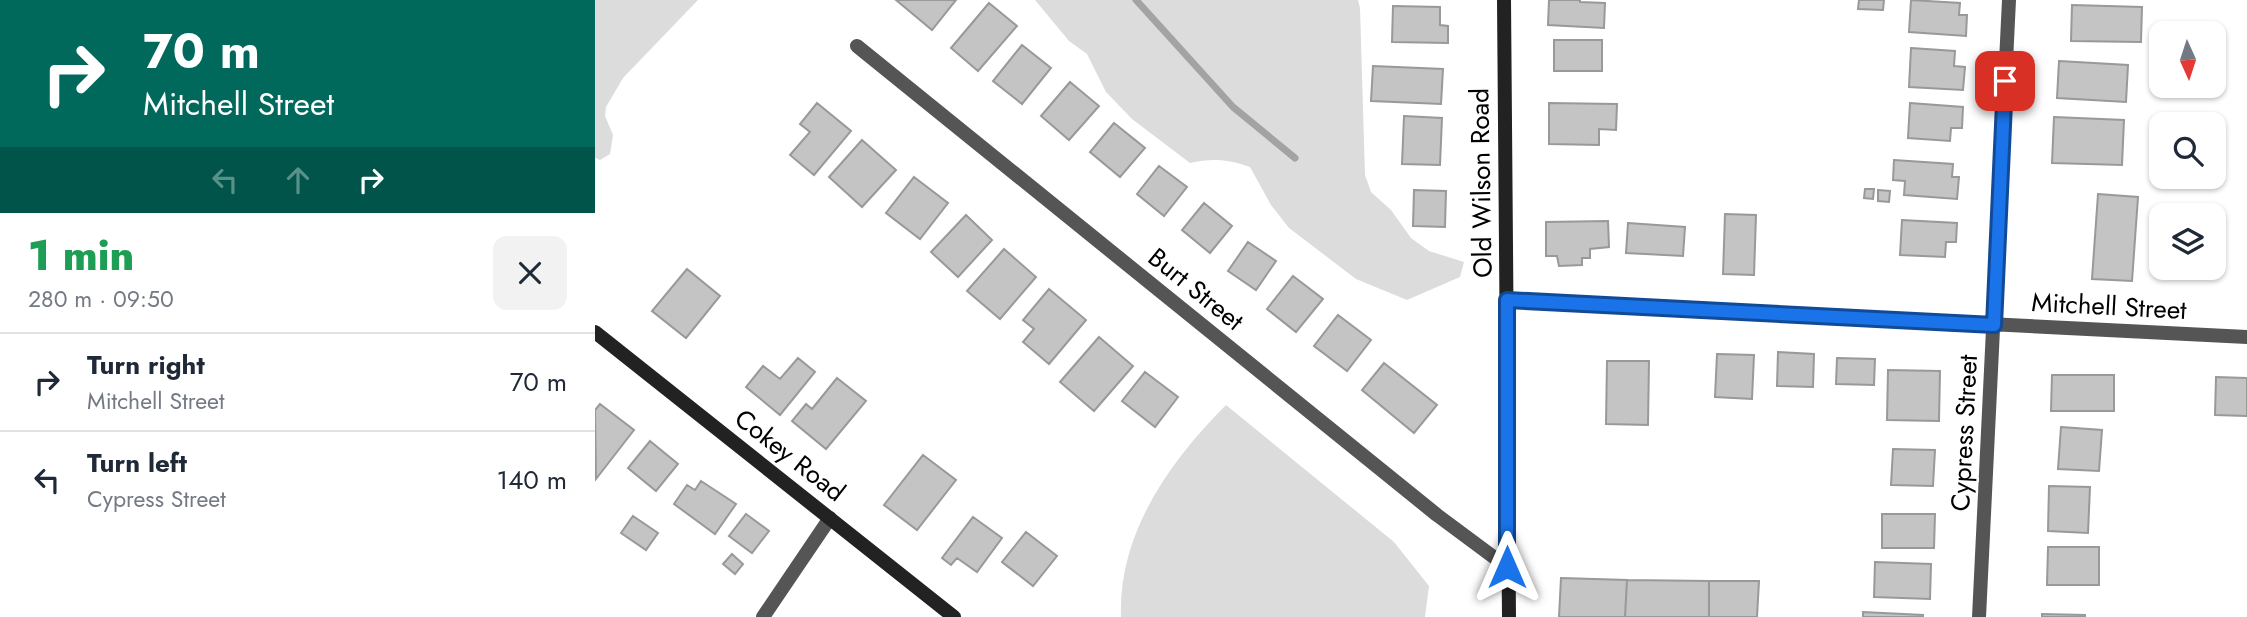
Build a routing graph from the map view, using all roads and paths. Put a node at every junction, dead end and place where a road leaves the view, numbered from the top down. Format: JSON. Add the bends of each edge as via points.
{"nodes":[{"id":1,"x":1504,"y":0,"type":"edge"},
{"id":2,"x":2009,"y":0,"type":"edge"},
{"id":3,"x":857,"y":46,"type":"dead end"},
{"id":4,"x":1507,"y":300,"type":"junction"},
{"id":5,"x":1994,"y":325,"type":"junction"},
{"id":6,"x":595,"y":332,"type":"edge"},
{"id":7,"x":2247,"y":337,"type":"edge"},
{"id":8,"x":830,"y":518,"type":"junction"},
{"id":9,"x":1507,"y":567,"type":"junction"},
{"id":10,"x":763,"y":617,"type":"edge"},
{"id":11,"x":954,"y":617,"type":"edge"},
{"id":12,"x":1509,"y":617,"type":"edge"},
{"id":13,"x":1979,"y":617,"type":"edge"}],
"edges":[{"from":1,"to":4,"type":"street","name":"Old Wilson Road"},
{"from":2,"to":5,"type":"street","name":"Cypress Street"},
{"from":3,"to":9,"type":"street","name":"Burt Street"},
{"from":4,"to":5,"type":"street","name":"Mitchell Street"},
{"from":4,"to":9,"type":"street","name":"Old Wilson Road"},
{"from":5,"to":7,"type":"street","name":"Mitchell Street"},
{"from":5,"to":13,"type":"street","name":"Cypress Street"},
{"from":6,"to":8,"type":"street","name":"Cokey Road"},
{"from":8,"to":10,"type":"street"},
{"from":8,"to":11,"type":"street","name":"Cokey Road"},
{"from":9,"to":12,"type":"street","name":"Old Wilson Road"}]}
